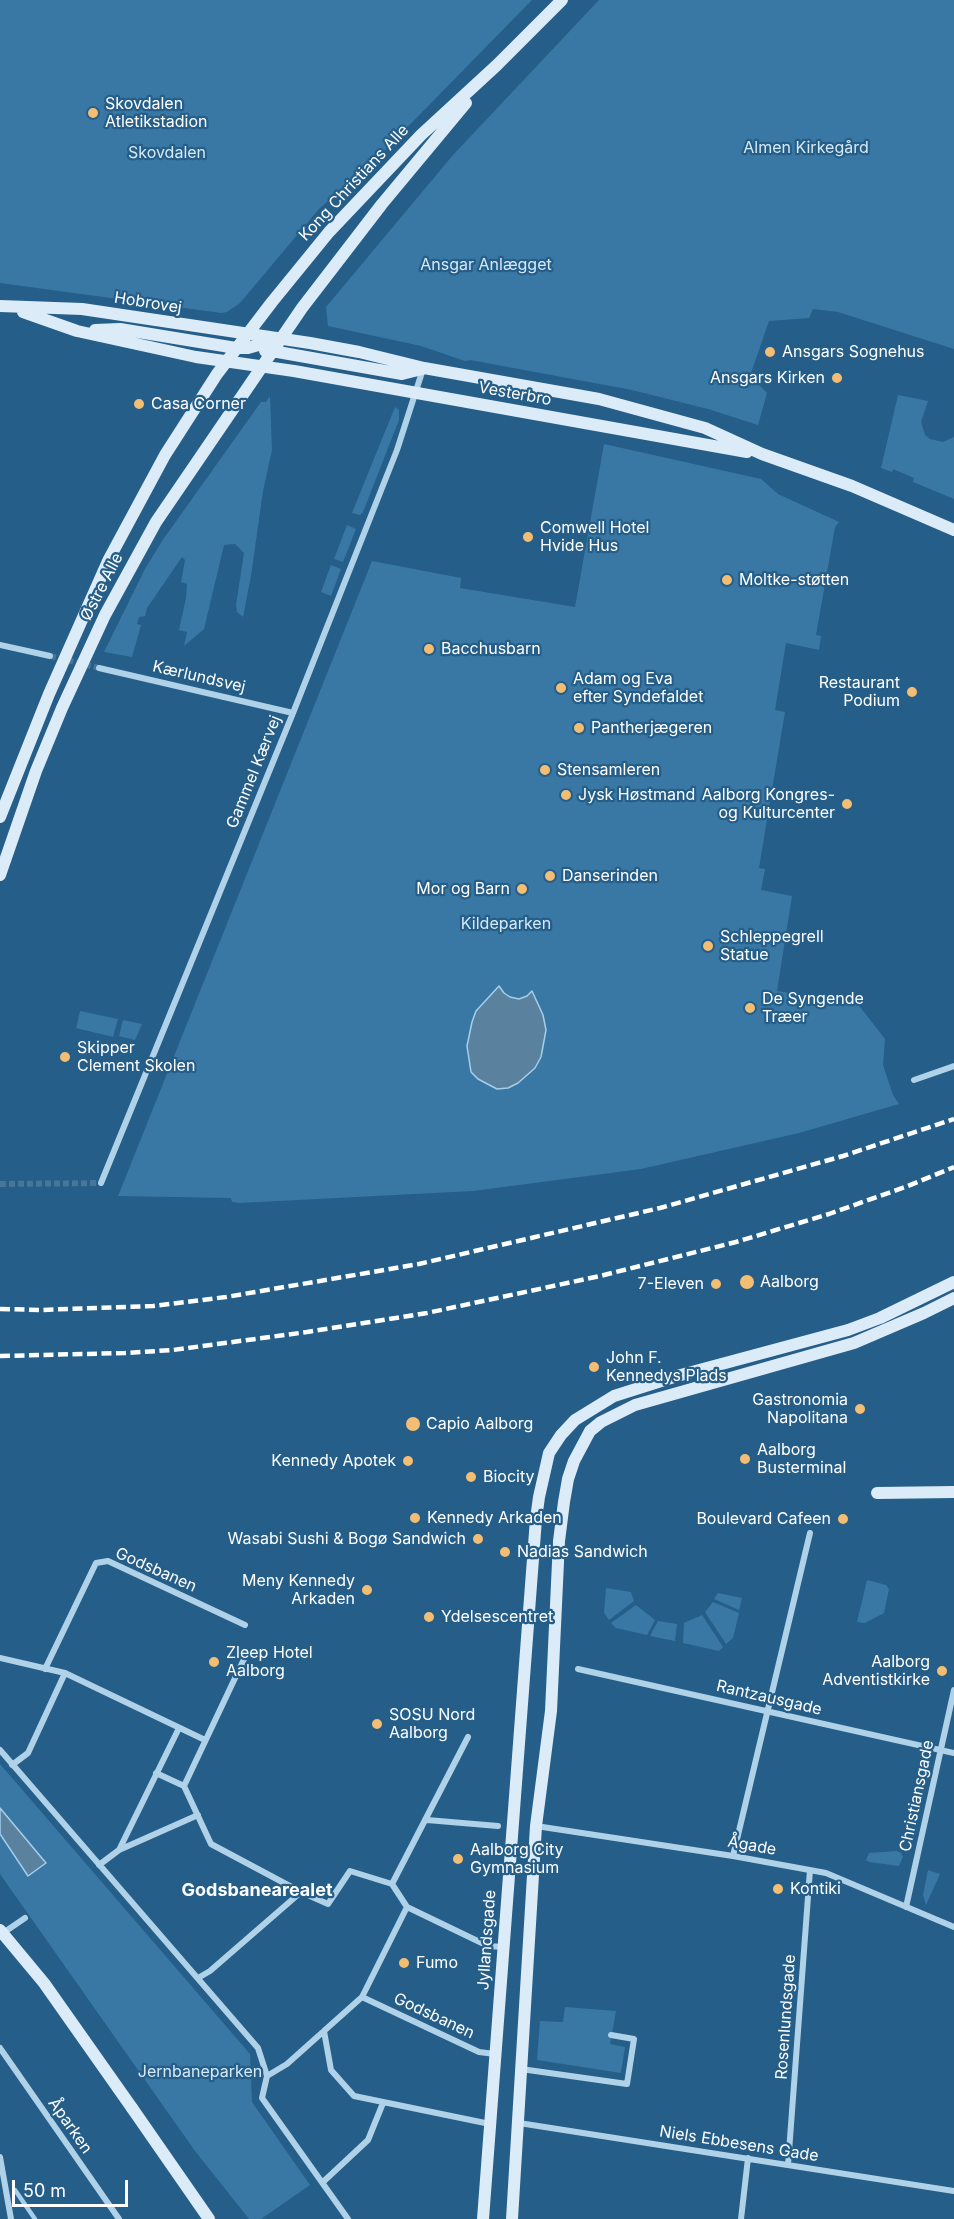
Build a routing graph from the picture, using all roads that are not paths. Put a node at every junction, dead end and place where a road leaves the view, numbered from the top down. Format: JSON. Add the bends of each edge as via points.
{"nodes":[{"id":1,"x":562,"y":0,"type":"edge"},
{"id":2,"x":497,"y":65,"type":"junction"},
{"id":3,"x":5,"y":307,"type":"edge"},
{"id":4,"x":77,"y":331,"type":"junction"},
{"id":5,"x":246,"y":333,"type":"junction"},
{"id":6,"x":280,"y":339,"type":"junction"},
{"id":7,"x":236,"y":348,"type":"junction"},
{"id":8,"x":272,"y":351,"type":"junction"},
{"id":9,"x":226,"y":361,"type":"junction"},
{"id":10,"x":261,"y":366,"type":"junction"},
{"id":11,"x":424,"y":368,"type":"junction"},
{"id":12,"x":416,"y":393,"type":"junction"},
{"id":13,"x":762,"y":454,"type":"junction"},
{"id":14,"x":954,"y":530,"type":"edge"},
{"id":15,"x":0,"y":645,"type":"edge"},
{"id":16,"x":50,"y":656,"type":"tunnel mouth"},
{"id":17,"x":99,"y":668,"type":"tunnel mouth"},
{"id":18,"x":293,"y":713,"type":"junction"},
{"id":19,"x":0,"y":817,"type":"edge"},
{"id":20,"x":0,"y":875,"type":"edge"},
{"id":21,"x":954,"y":1066,"type":"edge"},
{"id":22,"x":914,"y":1080,"type":"dead end"},
{"id":23,"x":101,"y":1183,"type":"dead end"},
{"id":24,"x":954,"y":1282,"type":"edge"},
{"id":25,"x":954,"y":1298,"type":"edge"},
{"id":26,"x":575,"y":1420,"type":"junction"},
{"id":27,"x":590,"y":1431,"type":"junction"},
{"id":28,"x":954,"y":1492,"type":"edge"},
{"id":29,"x":877,"y":1493,"type":"dead end"},
{"id":30,"x":810,"y":1533,"type":"dead end"},
{"id":31,"x":245,"y":1625,"type":"dead end"},
{"id":32,"x":245,"y":1657,"type":"dead end"},
{"id":33,"x":0,"y":1658,"type":"edge"},
{"id":34,"x":45,"y":1669,"type":"junction"},
{"id":35,"x":578,"y":1669,"type":"dead end"},
{"id":36,"x":65,"y":1673,"type":"junction"},
{"id":37,"x":954,"y":1690,"type":"edge"},
{"id":38,"x":767,"y":1712,"type":"junction"},
{"id":39,"x":179,"y":1728,"type":"junction"},
{"id":40,"x":468,"y":1737,"type":"dead end"},
{"id":41,"x":205,"y":1740,"type":"junction"},
{"id":42,"x":0,"y":1750,"type":"edge"},
{"id":43,"x":940,"y":1750,"type":"junction"},
{"id":44,"x":954,"y":1753,"type":"edge"},
{"id":45,"x":12,"y":1765,"type":"junction"},
{"id":46,"x":156,"y":1773,"type":"junction"},
{"id":47,"x":184,"y":1786,"type":"junction"},
{"id":48,"x":198,"y":1815,"type":"junction"},
{"id":49,"x":427,"y":1820,"type":"junction"},
{"id":50,"x":498,"y":1826,"type":"dead end"},
{"id":51,"x":536,"y":1826,"type":"junction"},
{"id":52,"x":119,"y":1850,"type":"junction"},
{"id":53,"x":733,"y":1856,"type":"junction"},
{"id":54,"x":99,"y":1865,"type":"junction"},
{"id":55,"x":810,"y":1870,"type":"junction"},
{"id":56,"x":392,"y":1884,"type":"junction"},
{"id":57,"x":301,"y":1892,"type":"junction"},
{"id":58,"x":407,"y":1907,"type":"junction"},
{"id":59,"x":906,"y":1907,"type":"junction"},
{"id":60,"x":25,"y":1918,"type":"dead end"},
{"id":61,"x":954,"y":1927,"type":"edge"},
{"id":62,"x":0,"y":1930,"type":"edge"},
{"id":63,"x":0,"y":1935,"type":"edge"},
{"id":64,"x":503,"y":1947,"type":"junction"},
{"id":65,"x":198,"y":1978,"type":"junction"},
{"id":66,"x":362,"y":1997,"type":"junction"},
{"id":67,"x":324,"y":2031,"type":"junction"},
{"id":68,"x":611,"y":2036,"type":"dead end"},
{"id":69,"x":0,"y":2048,"type":"edge"},
{"id":70,"x":495,"y":2055,"type":"junction"},
{"id":71,"x":520,"y":2068,"type":"junction"},
{"id":72,"x":267,"y":2076,"type":"junction"},
{"id":73,"x":383,"y":2103,"type":"junction"},
{"id":74,"x":519,"y":2123,"type":"junction"},
{"id":75,"x":490,"y":2124,"type":"junction"},
{"id":76,"x":0,"y":2157,"type":"edge"},
{"id":77,"x":748,"y":2158,"type":"junction"},
{"id":78,"x":788,"y":2165,"type":"junction"},
{"id":79,"x":323,"y":2182,"type":"junction"},
{"id":80,"x":954,"y":2192,"type":"edge"},
{"id":81,"x":196,"y":2198,"type":"junction"},
{"id":82,"x":11,"y":2219,"type":"edge"},
{"id":83,"x":119,"y":2219,"type":"edge"},
{"id":84,"x":209,"y":2219,"type":"edge"},
{"id":85,"x":218,"y":2219,"type":"edge"},
{"id":86,"x":348,"y":2219,"type":"edge"},
{"id":87,"x":483,"y":2219,"type":"edge"},
{"id":88,"x":512,"y":2219,"type":"edge"},
{"id":89,"x":741,"y":2219,"type":"edge"}],
"edges":[{"from":1,"to":2,"type":"main road","name":"Kong Christians Alle"},
{"from":2,"to":5,"type":"main road","name":"Kong Christians Alle","via":[[367,191]]},
{"from":2,"to":6,"type":"main road","name":"Kong Christians Alle","via":[[382,204]]},
{"from":3,"to":4,"type":"main road","name":"Hobrovej"},
{"from":3,"to":5,"type":"main road","name":"Hobrovej","via":[[82,309]]},
{"from":4,"to":7,"type":"main road","via":[[120,329]]},
{"from":4,"to":9,"type":"main road","name":"Hobrovej"},
{"from":5,"to":6,"type":"main road","name":"Hobrovej"},
{"from":5,"to":7,"type":"main road","name":"Østre Alle"},
{"from":6,"to":7,"type":"main road"},
{"from":6,"to":8,"type":"main road","name":"Østre Alle"},
{"from":6,"to":11,"type":"main road","name":"Vesterbro","via":[[359,351]]},
{"from":7,"to":9,"type":"main road","name":"Østre Alle"},
{"from":8,"to":9,"type":"main road"},
{"from":8,"to":10,"type":"main road","name":"Østre Alle"},
{"from":8,"to":11,"type":"main road","via":[[402,374]]},
{"from":9,"to":10,"type":"main road","name":"Hobrovej"},
{"from":9,"to":19,"type":"main road","name":"Østre Alle","via":[[165,455],[110,559],[49,694]]},
{"from":10,"to":12,"type":"main road","name":"Vesterbro"},
{"from":10,"to":20,"type":"main road","name":"Østre Alle","via":[[156,522],[105,615],[36,771]]},
{"from":11,"to":12,"type":"street","name":"Gammel Kærvej"},
{"from":11,"to":13,"type":"main road","name":"Vesterbro","via":[[599,399],[705,428]]},
{"from":12,"to":13,"type":"main road","name":"Vesterbro"},
{"from":12,"to":18,"type":"street","name":"Gammel Kærvej"},
{"from":13,"to":14,"type":"main road","name":"Vesterbro","via":[[852,486]]},
{"from":15,"to":16,"type":"street"},
{"from":17,"to":18,"type":"street","name":"Kærlundsvej"},
{"from":18,"to":23,"type":"street","name":"Gammel Kærvej"},
{"from":21,"to":22,"type":"street"},
{"from":24,"to":26,"type":"main road","via":[[873,1320],[614,1396]]},
{"from":25,"to":27,"type":"main road","via":[[880,1333],[635,1405]]},
{"from":26,"to":27,"type":"street"},
{"from":26,"to":64,"type":"main road","name":"Jyllandsgade","via":[[549,1453],[536,1519]]},
{"from":27,"to":51,"type":"main road","via":[[568,1479],[561,1523],[551,1711]]},
{"from":28,"to":29,"type":"main road"},
{"from":30,"to":38,"type":"street"},
{"from":31,"to":34,"type":"street","name":"Godsbanen","via":[[108,1561],[96,1563]]},
{"from":32,"to":41,"type":"street"},
{"from":33,"to":34,"type":"street"},
{"from":34,"to":36,"type":"street"},
{"from":35,"to":38,"type":"street","name":"Rantzausgade"},
{"from":36,"to":39,"type":"street"},
{"from":36,"to":45,"type":"street","via":[[28,1753]]},
{"from":37,"to":43,"type":"street","name":"Christiansgade"},
{"from":38,"to":43,"type":"street","name":"Rantzausgade"},
{"from":38,"to":53,"type":"street"},
{"from":39,"to":41,"type":"street"},
{"from":39,"to":46,"type":"street"},
{"from":40,"to":49,"type":"street"},
{"from":41,"to":47,"type":"street"},
{"from":42,"to":45,"type":"street"},
{"from":43,"to":44,"type":"street","name":"Rantzausgade"},
{"from":43,"to":59,"type":"street","name":"Christiansgade"},
{"from":45,"to":54,"type":"street"},
{"from":46,"to":47,"type":"street"},
{"from":46,"to":52,"type":"street"},
{"from":47,"to":48,"type":"street"},
{"from":48,"to":52,"type":"street"},
{"from":48,"to":57,"type":"street","via":[[211,1844]]},
{"from":49,"to":50,"type":"street"},
{"from":49,"to":56,"type":"street"},
{"from":51,"to":53,"type":"street","name":"Ågade"},
{"from":51,"to":71,"type":"main road"},
{"from":52,"to":54,"type":"street"},
{"from":53,"to":55,"type":"street","name":"Ågade"},
{"from":54,"to":65,"type":"street"},
{"from":55,"to":59,"type":"street","name":"Ågade"},
{"from":55,"to":78,"type":"street","name":"Rosenlundsgade"},
{"from":56,"to":57,"type":"street","via":[[350,1870],[328,1904]]},
{"from":56,"to":58,"type":"street"},
{"from":57,"to":65,"type":"street"},
{"from":58,"to":64,"type":"street","via":[[488,1946]]},
{"from":58,"to":66,"type":"street"},
{"from":59,"to":61,"type":"street","name":"Ågade"},
{"from":60,"to":63,"type":"street"},
{"from":62,"to":81,"type":"main road","bridge":true,"via":[[44,1983]]},
{"from":64,"to":70,"type":"main road","name":"Jyllandsgade"},
{"from":65,"to":72,"type":"street","via":[[258,2048]]},
{"from":66,"to":67,"type":"street"},
{"from":66,"to":70,"type":"street","name":"Godsbanen","via":[[479,2052]]},
{"from":67,"to":72,"type":"street"},
{"from":67,"to":73,"type":"street","via":[[331,2070],[344,2086],[354,2096]]},
{"from":68,"to":71,"type":"street","via":[[634,2039],[627,2084]]},
{"from":69,"to":83,"type":"street","name":"Åparken"},
{"from":70,"to":75,"type":"main road","name":"Jyllandsgade"},
{"from":71,"to":74,"type":"main road"},
{"from":72,"to":79,"type":"street","via":[[262,2098]]},
{"from":73,"to":75,"type":"street"},
{"from":73,"to":79,"type":"street","via":[[368,2140]]},
{"from":74,"to":77,"type":"street","name":"Niels Ebbesens Gade"},
{"from":74,"to":88,"type":"main road"},
{"from":75,"to":87,"type":"main road","name":"Jyllandsgade"},
{"from":76,"to":82,"type":"street"},
{"from":77,"to":78,"type":"street","name":"Niels Ebbesens Gade"},
{"from":77,"to":89,"type":"street"},
{"from":78,"to":80,"type":"street","name":"Niels Ebbesens Gade"},
{"from":79,"to":86,"type":"street"},
{"from":81,"to":84,"type":"main road"},
{"from":81,"to":85,"type":"main road"}]}
